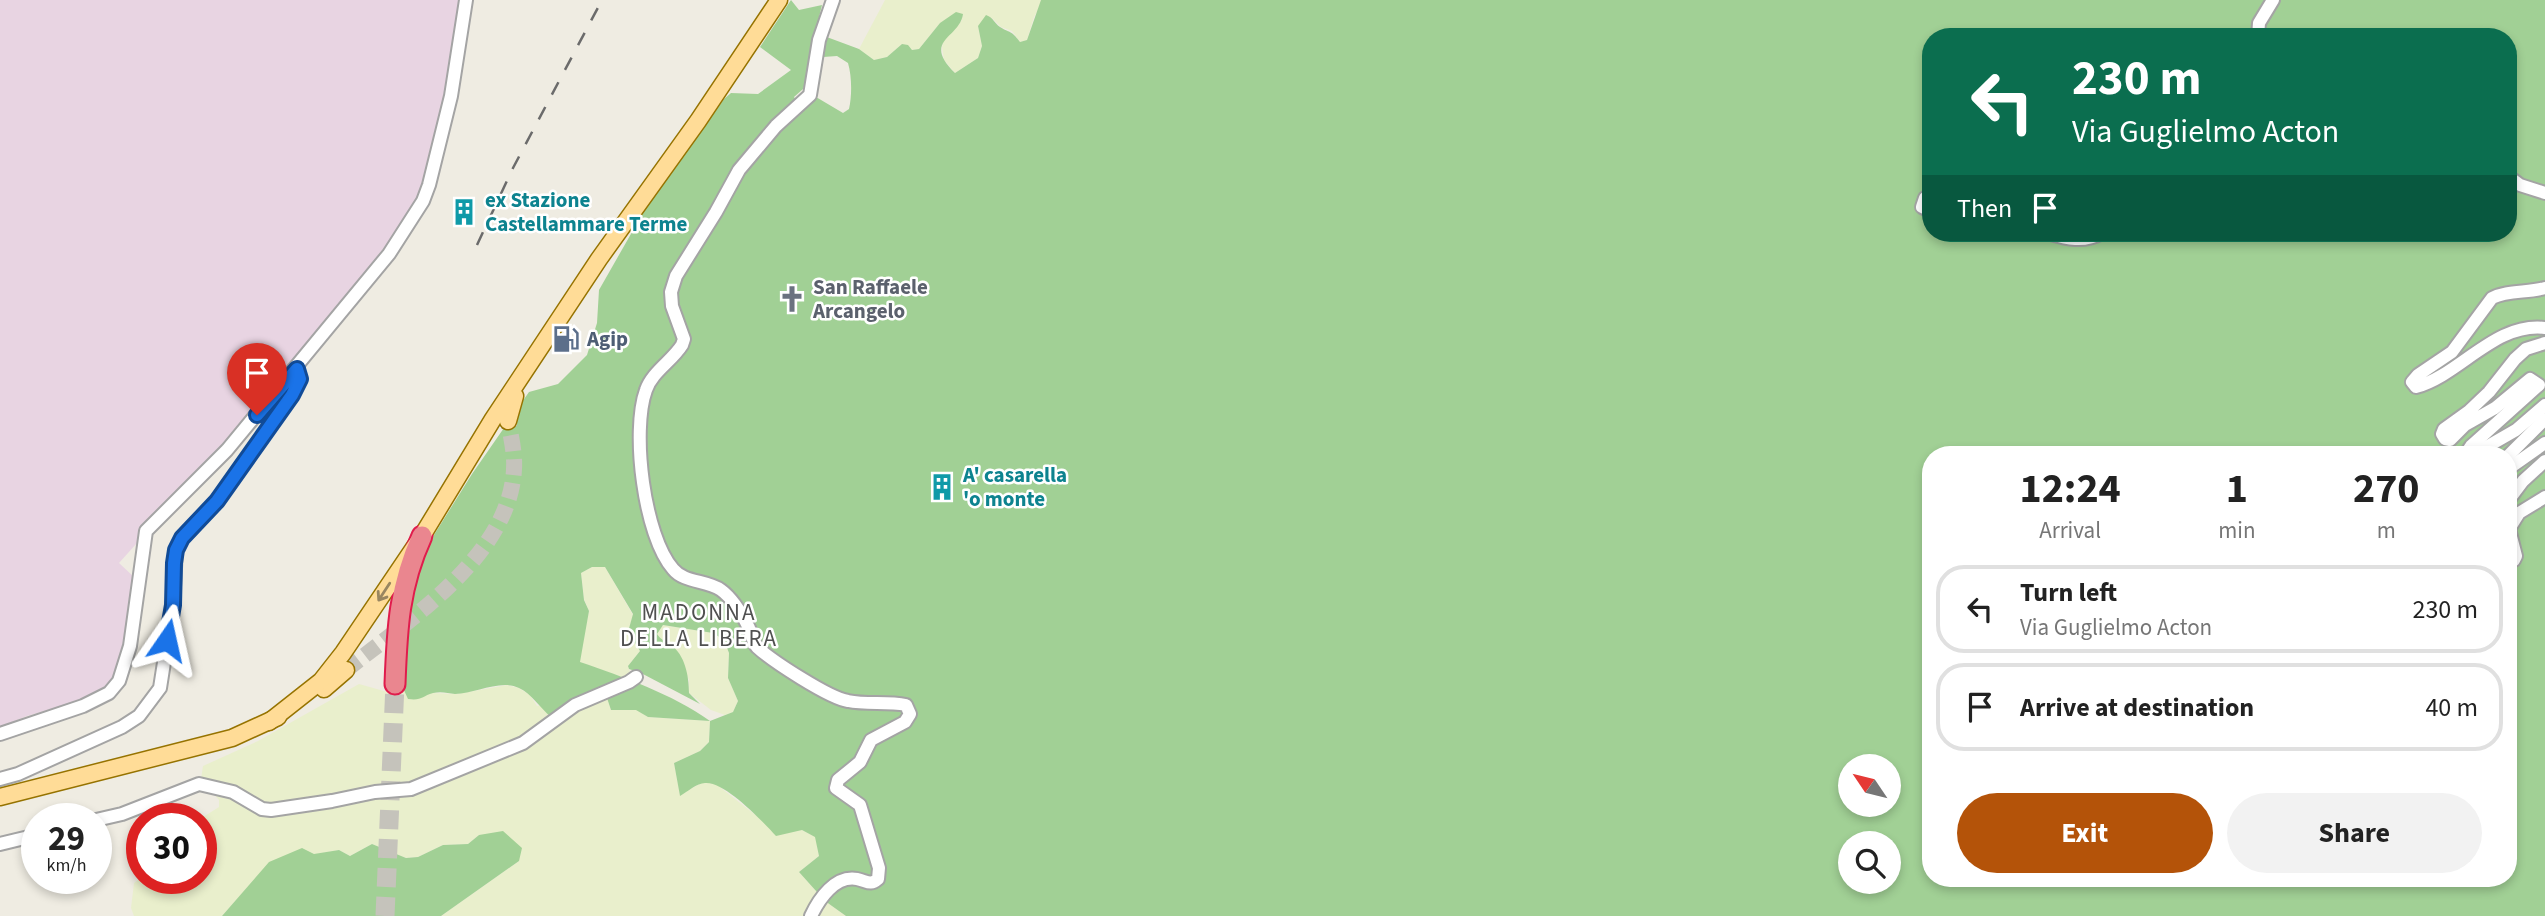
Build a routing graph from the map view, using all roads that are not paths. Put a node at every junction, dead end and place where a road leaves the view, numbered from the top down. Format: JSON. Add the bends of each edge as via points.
{"nodes":[{"id":1,"x":466,"y":0,"type":"edge"},
{"id":2,"x":779,"y":0,"type":"edge"},
{"id":3,"x":833,"y":0,"type":"edge"},
{"id":4,"x":2273,"y":0,"type":"edge"},
{"id":5,"x":2259,"y":28,"type":"edge"},
{"id":6,"x":2517,"y":183,"type":"edge"},
{"id":7,"x":2545,"y":193,"type":"edge"},
{"id":8,"x":2545,"y":288,"type":"edge"},
{"id":9,"x":2545,"y":328,"type":"edge"},
{"id":10,"x":2545,"y":343,"type":"edge"},
{"id":11,"x":297,"y":369,"type":"junction"},
{"id":12,"x":523,"y":373,"type":"junction"},
{"id":13,"x":2545,"y":405,"type":"edge"},
{"id":14,"x":2545,"y":419,"type":"edge"},
{"id":15,"x":508,"y":421,"type":"tunnel mouth"},
{"id":16,"x":2545,"y":443,"type":"edge"},
{"id":17,"x":2474,"y":446,"type":"edge"},
{"id":18,"x":2488,"y":446,"type":"edge"},
{"id":19,"x":2517,"y":447,"type":"edge"},
{"id":20,"x":2545,"y":461,"type":"edge"},
{"id":21,"x":2517,"y":463,"type":"edge"},
{"id":22,"x":2517,"y":489,"type":"edge"},
{"id":23,"x":2545,"y":497,"type":"edge"},
{"id":24,"x":2517,"y":517,"type":"edge"},
{"id":25,"x":422,"y":536,"type":"junction"},
{"id":26,"x":346,"y":670,"type":"tunnel mouth"},
{"id":27,"x":636,"y":677,"type":"dead end"},
{"id":28,"x":395,"y":684,"type":"tunnel mouth"},
{"id":29,"x":269,"y":722,"type":"junction"},
{"id":30,"x":0,"y":734,"type":"edge"},
{"id":31,"x":0,"y":779,"type":"edge"},
{"id":32,"x":0,"y":797,"type":"edge"},
{"id":33,"x":112,"y":816,"type":"edge"},
{"id":34,"x":21,"y":839,"type":"edge"},
{"id":35,"x":0,"y":844,"type":"edge"},
{"id":36,"x":811,"y":916,"type":"edge"}],
"edges":[{"from":1,"to":11,"type":"street","via":[[451,96],[423,201],[389,254]]},
{"from":2,"to":12,"type":"main road"},
{"from":3,"to":36,"type":"street","via":[[818,40],[810,95],[739,170],[676,276],[672,306],[684,339],[646,388],[639,441],[645,495],[657,541],[673,570],[721,590],[748,627],[755,646],[823,692],[847,701],[906,705],[910,714],[905,722],[871,740],[860,762],[838,780],[836,788],[860,805],[879,868],[878,879],[874,883],[844,879],[828,889]]},
{"from":4,"to":5,"type":"street"},
{"from":6,"to":7,"type":"street"},
{"from":8,"to":9,"type":"street","via":[[2492,298],[2452,352],[2412,382],[2416,387],[2428,383],[2476,351],[2523,328]]},
{"from":10,"to":17,"type":"street","via":[[2526,349],[2489,392],[2444,429],[2442,434],[2450,440],[2524,383],[2535,381],[2536,390]]},
{"from":11,"to":30,"type":"street","via":[[228,450],[146,531],[130,646],[119,681],[109,694]]},
{"from":11,"to":31,"type":"street","via":[[300,379],[292,395],[176,550],[160,688],[139,716],[122,727]]},
{"from":12,"to":15,"type":"main road"},
{"from":12,"to":25,"type":"main road"},
{"from":13,"to":18,"type":"street"},
{"from":14,"to":19,"type":"street"},
{"from":16,"to":21,"type":"street"},
{"from":20,"to":22,"type":"street"},
{"from":23,"to":24,"type":"street"},
{"from":25,"to":28,"type":"highway","via":[[400,601]]},
{"from":25,"to":29,"type":"main road","one_way":true,"via":[[333,667]]},
{"from":26,"to":29,"type":"main road","via":[[307,702]]},
{"from":27,"to":33,"type":"street","via":[[575,705],[523,743],[411,789],[271,810],[233,792],[199,784]]},
{"from":29,"to":32,"type":"main road","via":[[232,738]]},
{"from":34,"to":35,"type":"street"}]}
